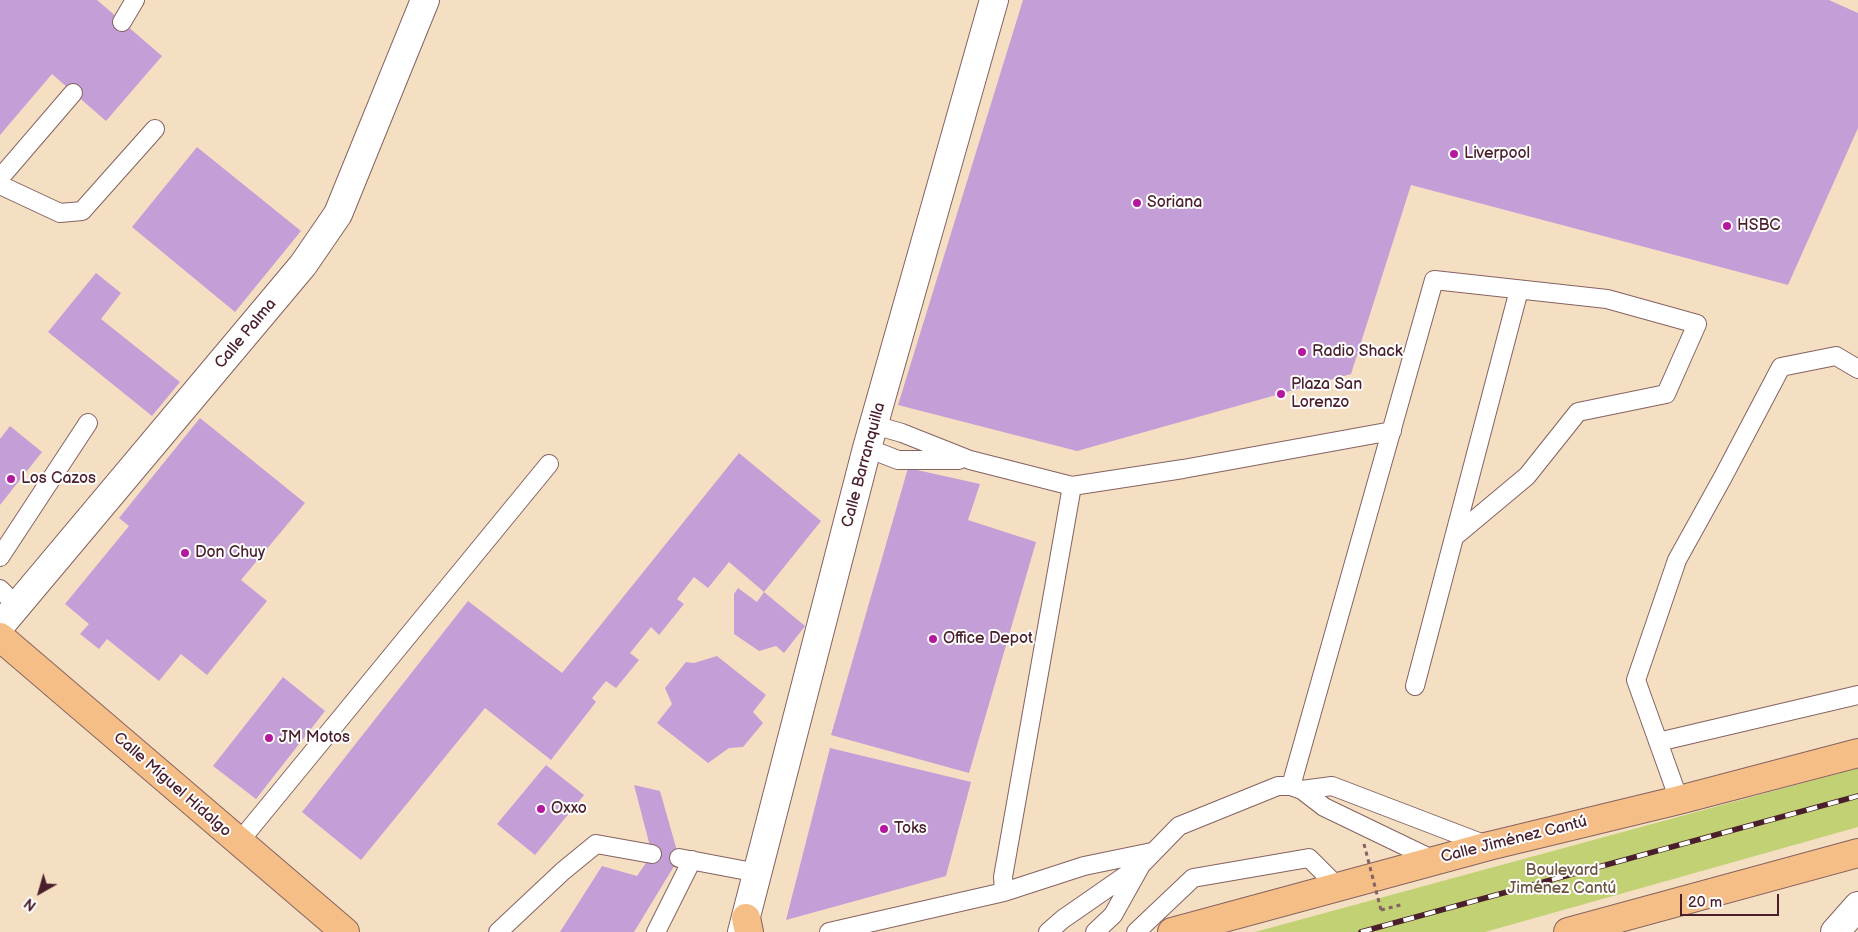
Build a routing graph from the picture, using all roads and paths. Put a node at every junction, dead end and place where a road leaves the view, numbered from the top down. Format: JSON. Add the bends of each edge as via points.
{"nodes":[{"id":1,"x":135,"y":0,"type":"edge"},
{"id":2,"x":425,"y":0,"type":"edge"},
{"id":3,"x":994,"y":0,"type":"edge"},
{"id":4,"x":122,"y":22,"type":"dead end"},
{"id":5,"x":73,"y":93,"type":"dead end"},
{"id":6,"x":155,"y":129,"type":"dead end"},
{"id":7,"x":0,"y":178,"type":"edge"},
{"id":8,"x":0,"y":185,"type":"edge"},
{"id":9,"x":1519,"y":290,"type":"junction"},
{"id":10,"x":1858,"y":369,"type":"edge"},
{"id":11,"x":88,"y":423,"type":"dead end"},
{"id":12,"x":1392,"y":432,"type":"junction"},
{"id":13,"x":871,"y":436,"type":"junction"},
{"id":14,"x":970,"y":460,"type":"junction"},
{"id":15,"x":549,"y":464,"type":"dead end"},
{"id":16,"x":1072,"y":486,"type":"junction"},
{"id":17,"x":1454,"y":537,"type":"junction"},
{"id":18,"x":0,"y":557,"type":"edge"},
{"id":19,"x":5,"y":607,"type":"edge"},
{"id":20,"x":0,"y":637,"type":"edge"},
{"id":21,"x":1415,"y":686,"type":"dead end"},
{"id":22,"x":1858,"y":695,"type":"edge"},
{"id":23,"x":1658,"y":742,"type":"junction"},
{"id":24,"x":1858,"y":753,"type":"edge"},
{"id":25,"x":1296,"y":788,"type":"junction"},
{"id":26,"x":1679,"y":800,"type":"junction"},
{"id":27,"x":239,"y":842,"type":"junction"},
{"id":28,"x":1364,"y":844,"type":"dead end"},
{"id":29,"x":1489,"y":846,"type":"junction"},
{"id":30,"x":652,"y":854,"type":"dead end"},
{"id":31,"x":1858,"y":854,"type":"edge"},
{"id":32,"x":1146,"y":858,"type":"junction"},
{"id":33,"x":1434,"y":860,"type":"junction"},
{"id":34,"x":758,"y":873,"type":"junction"},
{"id":35,"x":1338,"y":887,"type":"junction"},
{"id":36,"x":1004,"y":892,"type":"junction"},
{"id":37,"x":1858,"y":906,"type":"edge"},
{"id":38,"x":1381,"y":910,"type":"dead end"},
{"id":39,"x":746,"y":927,"type":"edge"},
{"id":40,"x":345,"y":932,"type":"edge"},
{"id":41,"x":498,"y":932,"type":"edge"},
{"id":42,"x":656,"y":932,"type":"edge"},
{"id":43,"x":829,"y":932,"type":"edge"},
{"id":44,"x":1048,"y":932,"type":"edge"},
{"id":45,"x":1095,"y":932,"type":"edge"},
{"id":46,"x":1136,"y":932,"type":"edge"},
{"id":47,"x":1172,"y":932,"type":"edge"},
{"id":48,"x":1568,"y":932,"type":"edge"},
{"id":49,"x":1835,"y":932,"type":"edge"}],
"edges":[{"from":1,"to":4,"type":"lane"},
{"from":2,"to":19,"type":"street","name":"Calle Palma","via":[[338,214],[303,266]]},
{"from":3,"to":13,"type":"street","name":"Calle Barranquilla"},
{"from":5,"to":7,"type":"lane"},
{"from":6,"to":8,"type":"lane","via":[[82,212],[60,213]]},
{"from":9,"to":12,"type":"lane","via":[[1434,280]]},
{"from":9,"to":17,"type":"lane"},
{"from":9,"to":17,"type":"lane","via":[[1607,300],[1697,324],[1666,394],[1578,412],[1527,476]]},
{"from":10,"to":23,"type":"lane","via":[[1836,356],[1781,367],[1677,560],[1636,680]]},
{"from":11,"to":18,"type":"lane"},
{"from":12,"to":16,"type":"lane"},
{"from":12,"to":25,"type":"lane"},
{"from":13,"to":14,"type":"lane","via":[[902,433]]},
{"from":13,"to":14,"type":"lane","via":[[898,460]]},
{"from":13,"to":34,"type":"street","name":"Calle Barranquilla"},
{"from":14,"to":16,"type":"lane"},
{"from":15,"to":27,"type":"lane"},
{"from":16,"to":36,"type":"lane","via":[[1003,877]]},
{"from":17,"to":21,"type":"lane"},
{"from":20,"to":27,"type":"main road","name":"Calle Míguel Hidalgo"},
{"from":22,"to":23,"type":"lane"},
{"from":23,"to":26,"type":"lane"},
{"from":24,"to":26,"type":"main road","name":"Calle Jiménez Cantú"},
{"from":25,"to":29,"type":"lane","via":[[1332,786]]},
{"from":25,"to":32,"type":"lane","via":[[1278,786],[1179,826]]},
{"from":25,"to":33,"type":"lane","via":[[1324,807]]},
{"from":26,"to":29,"type":"main road","name":"Calle Jiménez Cantú"},
{"from":27,"to":40,"type":"main road","name":"Calle Míguel Hidalgo"},
{"from":28,"to":38,"type":"path","bridge":true},
{"from":29,"to":33,"type":"main road","name":"Calle Jiménez Cantú"},
{"from":30,"to":41,"type":"lane","via":[[596,844]]},
{"from":31,"to":48,"type":"main road"},
{"from":32,"to":36,"type":"lane","via":[[1084,866]]},
{"from":32,"to":44,"type":"lane"},
{"from":32,"to":45,"type":"lane","via":[[1113,915]]},
{"from":33,"to":35,"type":"main road","name":"Calle Jiménez Cantú"},
{"from":34,"to":39,"type":"street","name":"Calle Barranquilla"},
{"from":34,"to":42,"type":"lane","via":[[686,859]]},
{"from":35,"to":46,"type":"lane","via":[[1309,858],[1193,878]]},
{"from":35,"to":47,"type":"main road","name":"Calle Jiménez Cantú"},
{"from":36,"to":43,"type":"lane"},
{"from":37,"to":49,"type":"street"}]}
